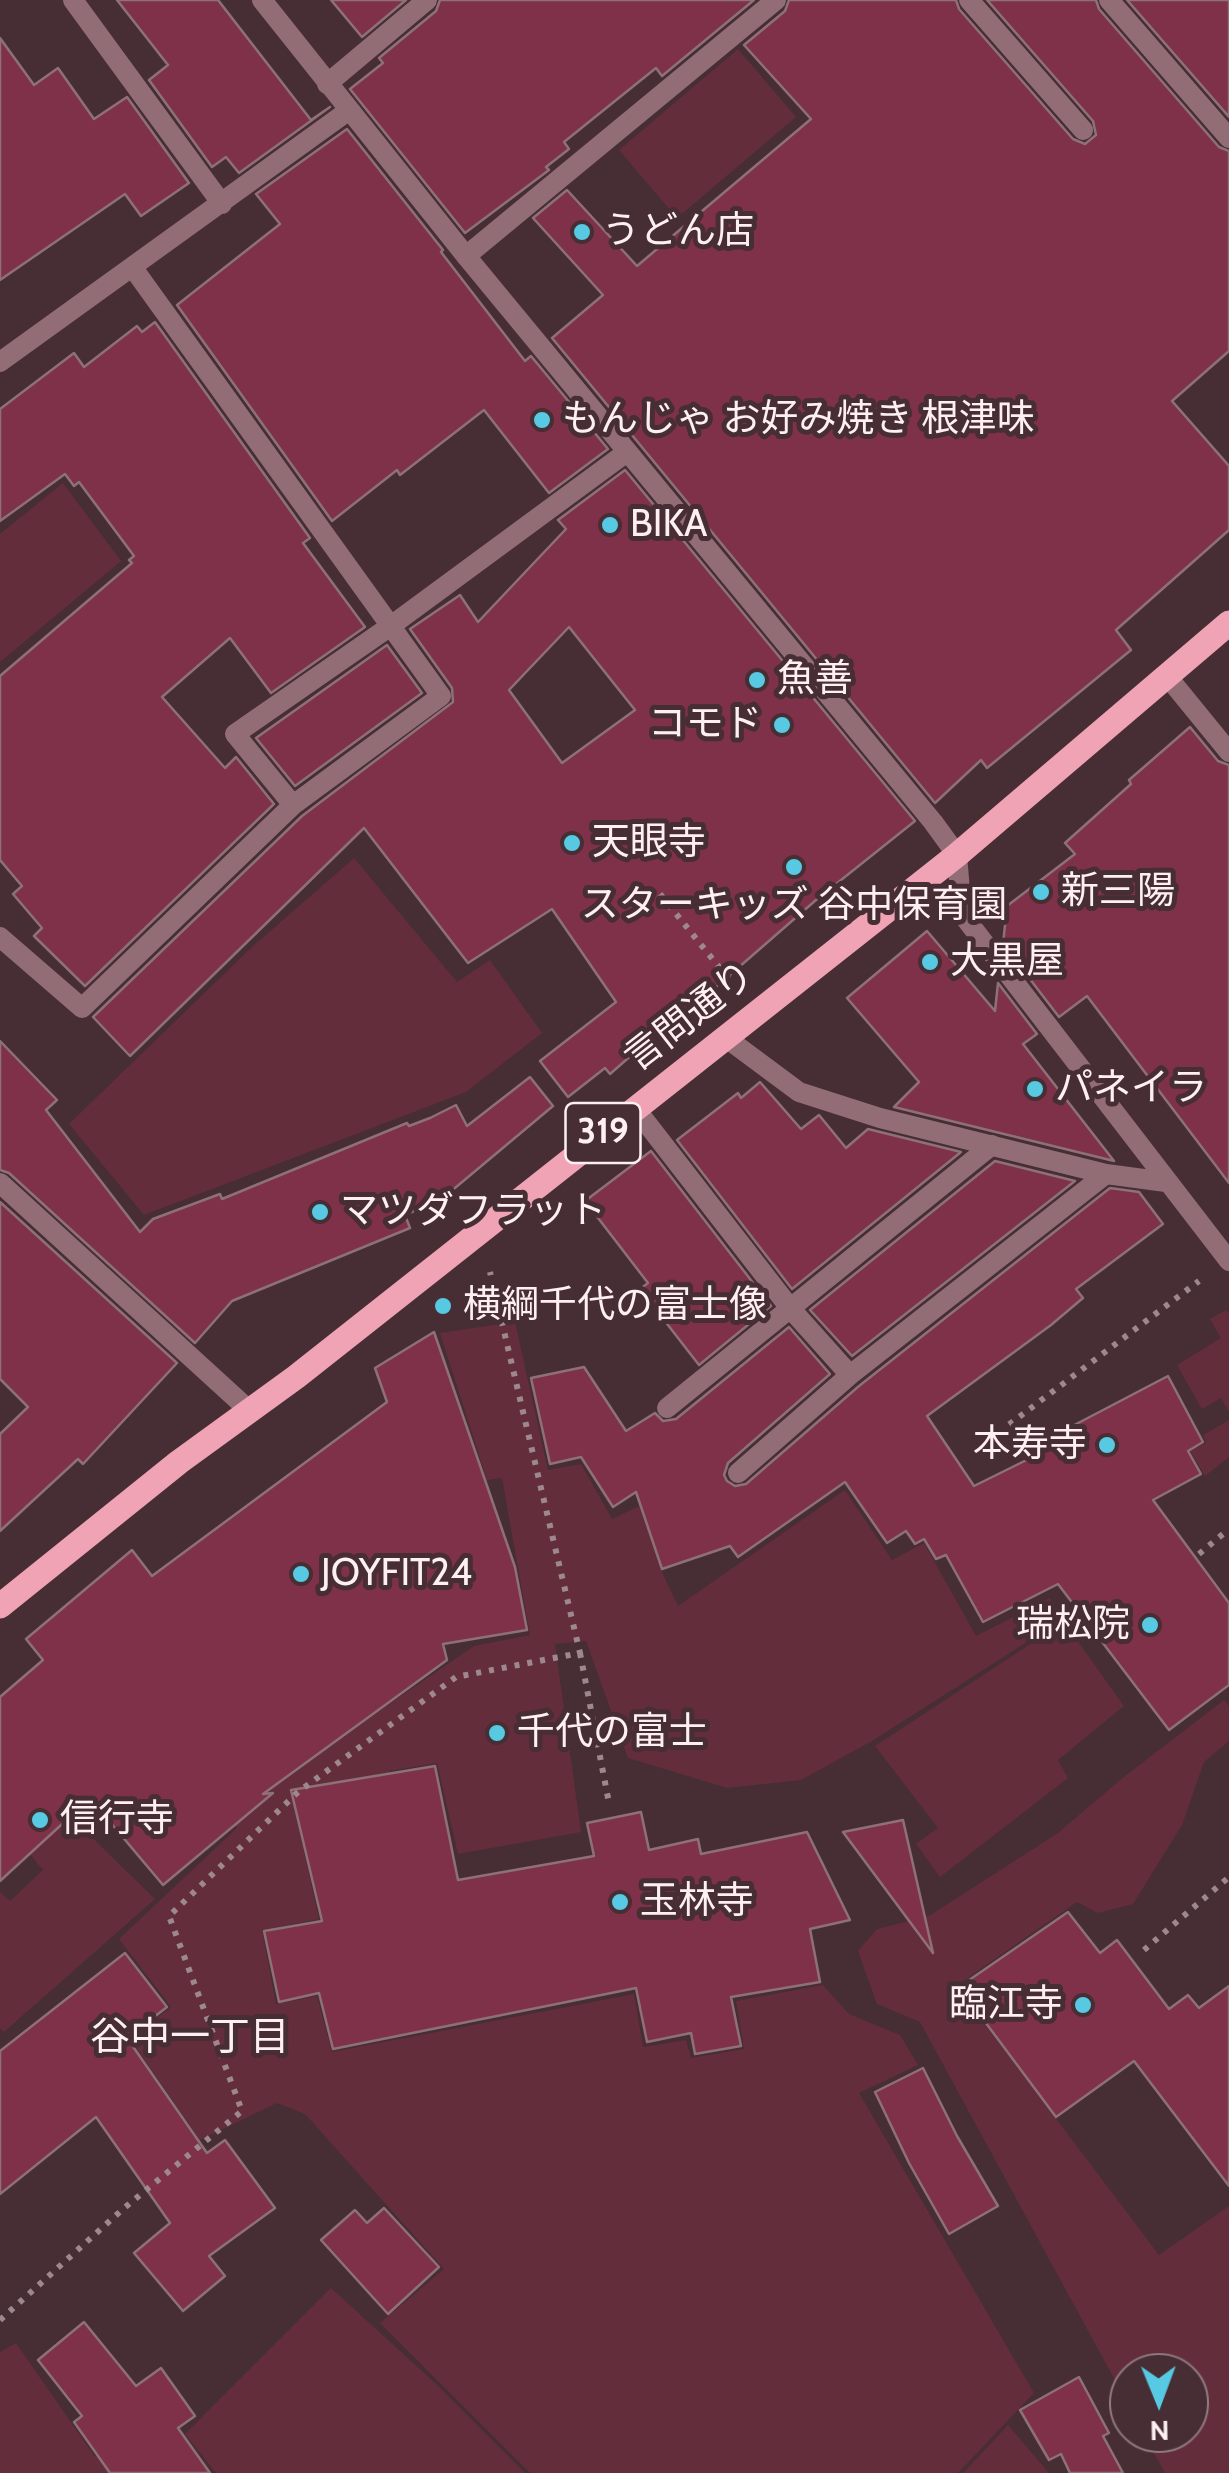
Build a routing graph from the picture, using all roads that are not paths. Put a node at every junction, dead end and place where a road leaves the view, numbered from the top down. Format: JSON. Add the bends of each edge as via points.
{"nodes":[{"id":1,"x":73,"y":0,"type":"edge"},
{"id":2,"x":262,"y":0,"type":"edge"},
{"id":3,"x":427,"y":0,"type":"edge"},
{"id":4,"x":776,"y":0,"type":"edge"},
{"id":5,"x":969,"y":0,"type":"edge"},
{"id":6,"x":1114,"y":2,"type":"edge"},
{"id":7,"x":327,"y":84,"type":"junction"},
{"id":8,"x":348,"y":112,"type":"junction"},
{"id":9,"x":1083,"y":130,"type":"dead end"},
{"id":10,"x":1229,"y":138,"type":"edge"},
{"id":11,"x":222,"y":204,"type":"junction"},
{"id":12,"x":466,"y":256,"type":"junction"},
{"id":13,"x":133,"y":268,"type":"junction"},
{"id":14,"x":0,"y":362,"type":"edge"},
{"id":15,"x":628,"y":452,"type":"junction"},
{"id":16,"x":1229,"y":623,"type":"edge"},
{"id":17,"x":392,"y":624,"type":"junction"},
{"id":18,"x":1167,"y":676,"type":"junction"},
{"id":19,"x":1229,"y":752,"type":"edge"},
{"id":20,"x":293,"y":805,"type":"junction"},
{"id":21,"x":957,"y":855,"type":"junction"},
{"id":22,"x":0,"y":937,"type":"edge"},
{"id":23,"x":725,"y":1036,"type":"junction"},
{"id":24,"x":634,"y":1108,"type":"junction"},
{"id":25,"x":992,"y":1145,"type":"junction"},
{"id":26,"x":1106,"y":1174,"type":"junction"},
{"id":27,"x":0,"y":1182,"type":"edge"},
{"id":28,"x":1166,"y":1182,"type":"junction"},
{"id":29,"x":1228,"y":1260,"type":"edge"},
{"id":30,"x":790,"y":1308,"type":"junction"},
{"id":31,"x":850,"y":1374,"type":"junction"},
{"id":32,"x":667,"y":1408,"type":"dead end"},
{"id":33,"x":251,"y":1412,"type":"junction"},
{"id":34,"x":738,"y":1473,"type":"dead end"},
{"id":35,"x":0,"y":1606,"type":"edge"}],
"edges":[{"from":1,"to":11,"type":"street"},
{"from":2,"to":7,"type":"street"},
{"from":3,"to":7,"type":"street"},
{"from":4,"to":12,"type":"street"},
{"from":5,"to":9,"type":"street"},
{"from":6,"to":10,"type":"street"},
{"from":7,"to":8,"type":"street"},
{"from":8,"to":11,"type":"street"},
{"from":8,"to":12,"type":"street"},
{"from":11,"to":13,"type":"street"},
{"from":12,"to":15,"type":"street"},
{"from":13,"to":14,"type":"street"},
{"from":13,"to":17,"type":"street"},
{"from":15,"to":17,"type":"street"},
{"from":15,"to":21,"type":"street"},
{"from":16,"to":18,"type":"main road","name":"言問通り","number":"319"},
{"from":17,"to":20,"type":"street","via":[[440,696]]},
{"from":17,"to":20,"type":"street","via":[[235,734]]},
{"from":18,"to":19,"type":"street"},
{"from":18,"to":21,"type":"main road","name":"言問通り","number":"319"},
{"from":20,"to":22,"type":"street","via":[[82,1008]]},
{"from":21,"to":23,"type":"main road","name":"言問通り","number":"319"},
{"from":21,"to":28,"type":"street","via":[[962,914]]},
{"from":23,"to":24,"type":"main road","name":"言問通り","number":"319"},
{"from":23,"to":25,"type":"street","via":[[799,1092]]},
{"from":24,"to":30,"type":"street"},
{"from":24,"to":33,"type":"main road","name":"言問通り","number":"319"},
{"from":25,"to":26,"type":"street"},
{"from":25,"to":30,"type":"street"},
{"from":26,"to":28,"type":"street"},
{"from":26,"to":31,"type":"street"},
{"from":27,"to":33,"type":"street"},
{"from":28,"to":29,"type":"street"},
{"from":30,"to":31,"type":"street"},
{"from":30,"to":32,"type":"street"},
{"from":31,"to":34,"type":"street"},
{"from":33,"to":35,"type":"main road","name":"言問通り","number":"319"}]}
